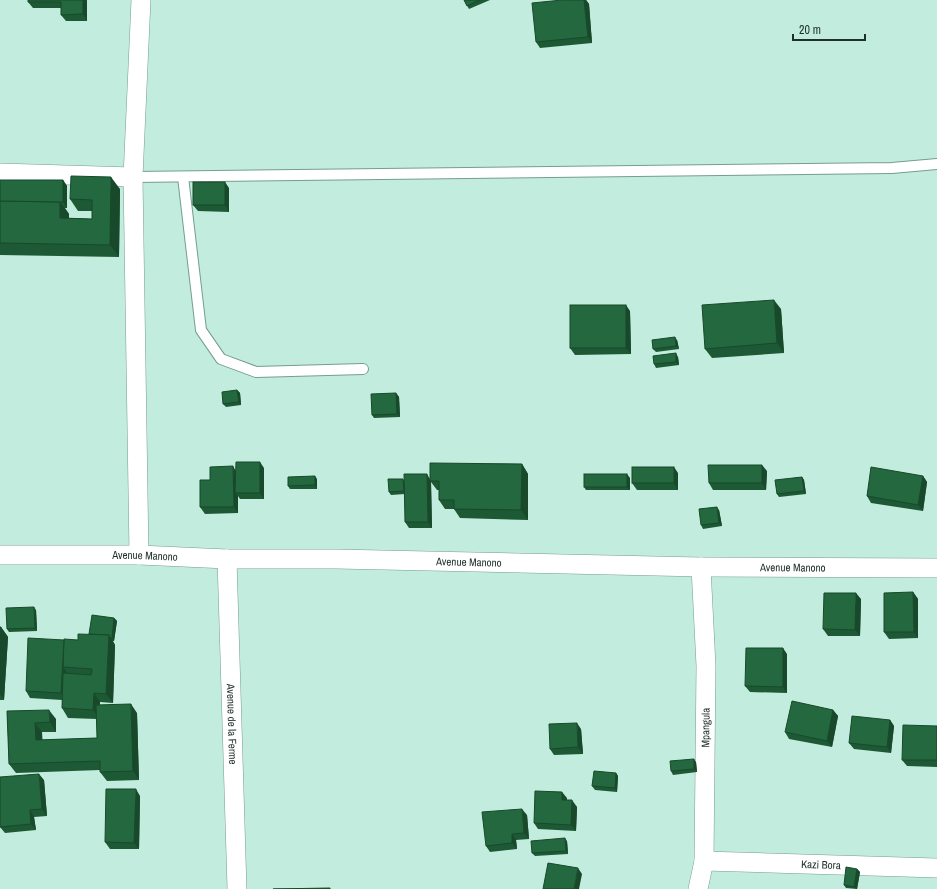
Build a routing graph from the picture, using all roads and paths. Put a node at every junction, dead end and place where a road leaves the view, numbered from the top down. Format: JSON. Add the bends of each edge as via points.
{"nodes":[{"id":1,"x":140,"y":0,"type":"edge"},
{"id":2,"x":937,"y":164,"type":"edge"},
{"id":3,"x":0,"y":173,"type":"edge"},
{"id":4,"x":183,"y":176,"type":"junction"},
{"id":5,"x":134,"y":177,"type":"junction"},
{"id":6,"x":364,"y":369,"type":"dead end"},
{"id":7,"x":0,"y":555,"type":"edge"},
{"id":8,"x":139,"y":555,"type":"junction"},
{"id":9,"x":227,"y":559,"type":"junction"},
{"id":10,"x":701,"y":567,"type":"junction"},
{"id":11,"x":937,"y":568,"type":"edge"},
{"id":12,"x":704,"y":861,"type":"junction"},
{"id":13,"x":937,"y":868,"type":"edge"},
{"id":14,"x":236,"y":889,"type":"edge"},
{"id":15,"x":698,"y":889,"type":"edge"}],
"edges":[{"from":1,"to":5,"type":"street"},
{"from":2,"to":4,"type":"lane","via":[[892,168]]},
{"from":3,"to":5,"type":"street"},
{"from":4,"to":5,"type":"lane"},
{"from":4,"to":6,"type":"lane","via":[[202,330],[221,359],[256,372]]},
{"from":5,"to":8,"type":"street"},
{"from":7,"to":8,"type":"street","name":"Avenue Manono"},
{"from":8,"to":9,"type":"street","name":"Avenue Manono"},
{"from":9,"to":10,"type":"street","name":"Avenue Manono"},
{"from":9,"to":14,"type":"street","name":"Avenue de la Ferme"},
{"from":10,"to":11,"type":"street","name":"Avenue Manono"},
{"from":10,"to":12,"type":"street","name":"Mpangula","via":[[706,666]]},
{"from":12,"to":13,"type":"street","name":"Kazi Bora"},
{"from":12,"to":15,"type":"street","name":"Mpangula"}]}
